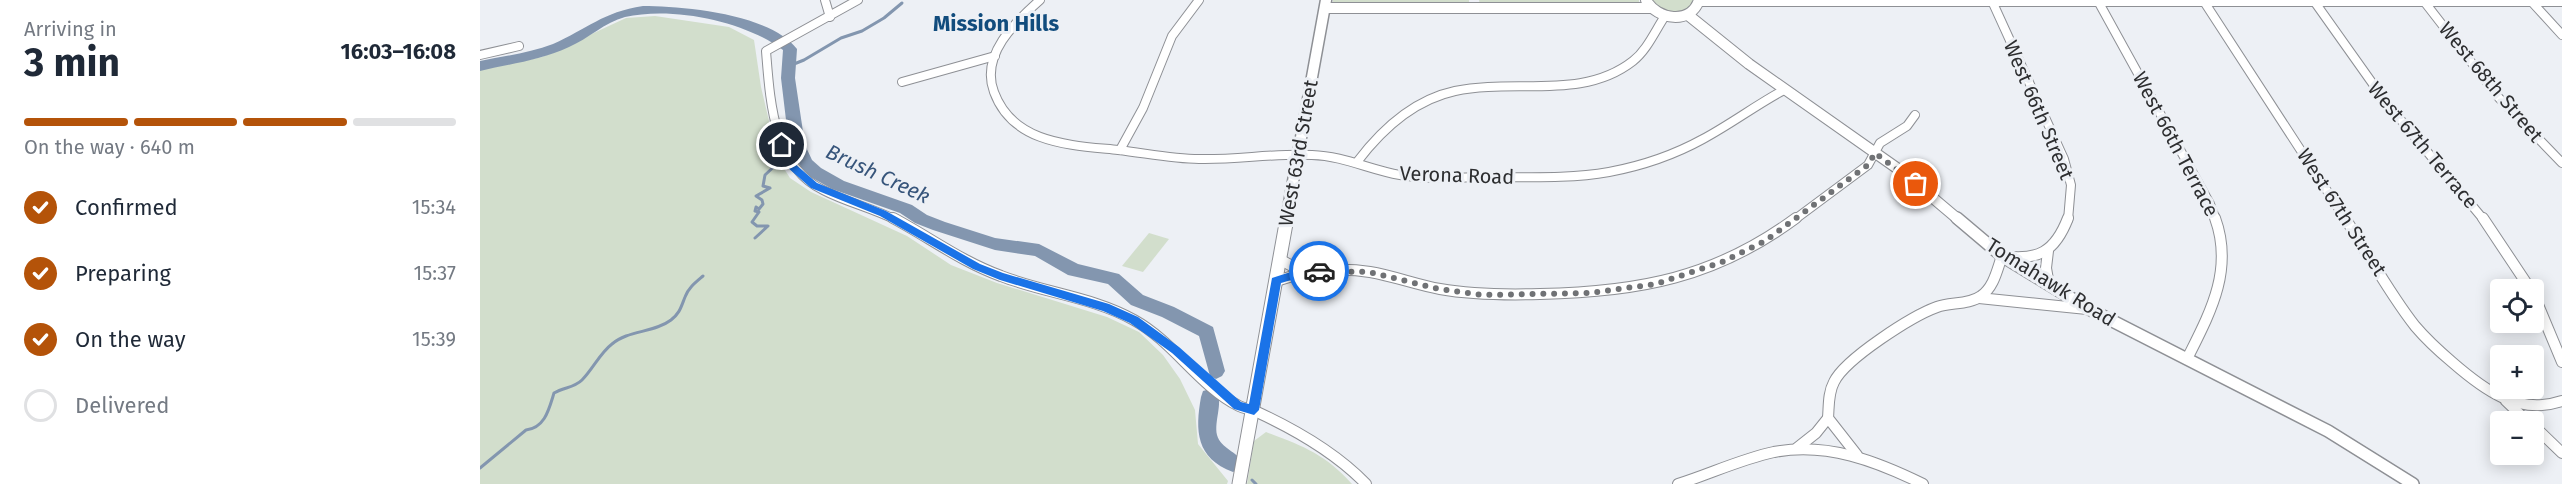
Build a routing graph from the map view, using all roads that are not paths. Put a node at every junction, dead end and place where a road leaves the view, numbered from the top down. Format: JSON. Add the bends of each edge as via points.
{"nodes":[{"id":1,"x":825,"y":0,"type":"edge"},
{"id":2,"x":858,"y":0,"type":"edge"},
{"id":3,"x":1040,"y":0,"type":"edge"},
{"id":4,"x":1199,"y":0,"type":"edge"},
{"id":5,"x":1699,"y":0,"type":"edge"},
{"id":6,"x":1992,"y":1,"type":"edge"},
{"id":7,"x":2098,"y":1,"type":"edge"},
{"id":8,"x":2204,"y":1,"type":"edge"},
{"id":9,"x":2314,"y":1,"type":"edge"},
{"id":10,"x":2423,"y":1,"type":"edge"},
{"id":11,"x":2531,"y":1,"type":"edge"},
{"id":12,"x":2562,"y":1,"type":"edge"},
{"id":13,"x":1325,"y":4,"type":"edge"},
{"id":14,"x":1474,"y":4,"type":"edge"},
{"id":15,"x":1648,"y":4,"type":"edge"},
{"id":16,"x":1688,"y":15,"type":"junction"},
{"id":17,"x":1665,"y":16,"type":"junction"},
{"id":18,"x":830,"y":17,"type":"junction"},
{"id":19,"x":2562,"y":34,"type":"edge"},
{"id":20,"x":519,"y":46,"type":"dead end"},
{"id":21,"x":480,"y":55,"type":"edge"},
{"id":22,"x":995,"y":56,"type":"junction"},
{"id":23,"x":902,"y":82,"type":"dead end"},
{"id":24,"x":1784,"y":90,"type":"junction"},
{"id":25,"x":1915,"y":115,"type":"dead end"},
{"id":26,"x":1120,"y":150,"type":"junction"},
{"id":27,"x":1875,"y":153,"type":"junction"},
{"id":28,"x":1298,"y":155,"type":"junction"},
{"id":29,"x":1357,"y":162,"type":"junction"},
{"id":30,"x":2562,"y":163,"type":"edge"},
{"id":31,"x":2048,"y":251,"type":"junction"},
{"id":32,"x":2002,"y":256,"type":"junction"},
{"id":33,"x":1279,"y":259,"type":"junction"},
{"id":34,"x":1303,"y":272,"type":"junction"},
{"id":35,"x":2524,"y":279,"type":"edge"},
{"id":36,"x":1276,"y":281,"type":"junction"},
{"id":37,"x":2049,"y":285,"type":"junction"},
{"id":38,"x":1979,"y":298,"type":"junction"},
{"id":39,"x":2089,"y":309,"type":"junction"},
{"id":40,"x":2544,"y":319,"type":"edge"},
{"id":41,"x":2187,"y":359,"type":"junction"},
{"id":42,"x":2562,"y":362,"type":"edge"},
{"id":43,"x":2506,"y":401,"type":"junction"},
{"id":44,"x":2562,"y":401,"type":"edge"},
{"id":45,"x":1254,"y":410,"type":"junction"},
{"id":46,"x":2516,"y":411,"type":"edge"},
{"id":47,"x":1828,"y":418,"type":"junction"},
{"id":48,"x":2544,"y":436,"type":"edge"},
{"id":49,"x":1797,"y":448,"type":"junction"},
{"id":50,"x":2562,"y":453,"type":"edge"},
{"id":51,"x":1857,"y":455,"type":"junction"},
{"id":52,"x":1239,"y":484,"type":"edge"},
{"id":53,"x":1366,"y":484,"type":"edge"},
{"id":54,"x":1678,"y":484,"type":"edge"},
{"id":55,"x":1923,"y":484,"type":"edge"},
{"id":56,"x":2414,"y":484,"type":"edge"}],
"edges":[{"from":1,"to":18,"type":"street"},
{"from":2,"to":18,"type":"street"},
{"from":3,"to":22,"type":"street","name":"Verona Road","via":[[1013,24]]},
{"from":4,"to":26,"type":"street","via":[[1163,51],[1146,104]]},
{"from":5,"to":6,"type":"street"},
{"from":5,"to":16,"type":"street","via":[[1695,11]]},
{"from":6,"to":7,"type":"street"},
{"from":6,"to":31,"type":"street","name":"West 66th Street","via":[[2068,170],[2071,210],[2061,235]]},
{"from":7,"to":8,"type":"street"},
{"from":7,"to":41,"type":"street","name":"West 66th Terrace","via":[[2210,204],[2222,236],[2224,267],[2220,289]]},
{"from":8,"to":9,"type":"street"},
{"from":8,"to":43,"type":"street","name":"West 67th Street","via":[[2415,326],[2445,357]]},
{"from":9,"to":10,"type":"street"},
{"from":9,"to":35,"type":"street","name":"West 67th Terrace","via":[[2385,101],[2492,229]]},
{"from":10,"to":11,"type":"street"},
{"from":10,"to":30,"type":"street","name":"West 68th Street","via":[[2499,98]]},
{"from":11,"to":12,"type":"street"},
{"from":11,"to":19,"type":"street"},
{"from":13,"to":14,"type":"street"},
{"from":13,"to":28,"type":"main road","name":"West 63rd Street"},
{"from":14,"to":15,"type":"street"},
{"from":15,"to":17,"type":"street"},
{"from":16,"to":17,"type":"street"},
{"from":16,"to":24,"type":"street","name":"Tomahawk Road"},
{"from":17,"to":29,"type":"street","via":[[1639,56],[1608,75],[1562,86],[1472,88],[1439,95],[1398,118]]},
{"from":18,"to":45,"type":"street","via":[[766,51],[766,72],[782,145],[791,165],[814,186],[883,214],[976,267],[1106,307],[1134,320],[1176,350],[1238,406]]},
{"from":20,"to":21,"type":"street"},
{"from":22,"to":23,"type":"street"},
{"from":22,"to":26,"type":"street","name":"Verona Road","via":[[991,84],[994,95],[1017,125],[1063,144]]},
{"from":24,"to":27,"type":"street","name":"Tomahawk Road"},
{"from":24,"to":29,"type":"street","name":"Verona Road","via":[[1685,148],[1619,170],[1568,176],[1414,177]]},
{"from":25,"to":27,"type":"street","via":[[1908,126],[1880,143]]},
{"from":26,"to":28,"type":"street","name":"Verona Road","via":[[1199,159]]},
{"from":27,"to":32,"type":"street","name":"Tomahawk Road"},
{"from":27,"to":34,"type":"street","via":[[1868,165],[1765,241],[1722,262],[1656,284],[1589,293],[1482,295],[1369,272]]},
{"from":28,"to":29,"type":"street","name":"Verona Road"},
{"from":28,"to":33,"type":"main road","name":"West 63rd Street"},
{"from":31,"to":32,"type":"street","via":[[2017,258]]},
{"from":31,"to":37,"type":"street"},
{"from":32,"to":37,"type":"street","name":"Tomahawk Road"},
{"from":32,"to":38,"type":"street","via":[[1993,285]]},
{"from":33,"to":34,"type":"street"},
{"from":33,"to":36,"type":"main road","name":"West 63rd Street"},
{"from":34,"to":36,"type":"street"},
{"from":36,"to":45,"type":"main road","name":"West 63rd Street"},
{"from":37,"to":39,"type":"street","name":"Tomahawk Road"},
{"from":38,"to":39,"type":"street"},
{"from":38,"to":47,"type":"street","via":[[1917,316],[1863,354],[1836,378]]},
{"from":39,"to":41,"type":"street","name":"Tomahawk Road"},
{"from":40,"to":42,"type":"street"},
{"from":41,"to":56,"type":"street","name":"Tomahawk Road","via":[[2328,431]]},
{"from":43,"to":44,"type":"street","name":"West 67th Street","via":[[2536,406]]},
{"from":43,"to":46,"type":"street","name":"West 67th Street"},
{"from":45,"to":52,"type":"main road","name":"West 63rd Street"},
{"from":45,"to":53,"type":"street","via":[[1329,452]]},
{"from":47,"to":49,"type":"street","via":[[1816,434]]},
{"from":47,"to":51,"type":"street"},
{"from":48,"to":50,"type":"street"},
{"from":49,"to":51,"type":"street"},
{"from":49,"to":54,"type":"street","via":[[1762,455]]},
{"from":51,"to":55,"type":"street"}]}
